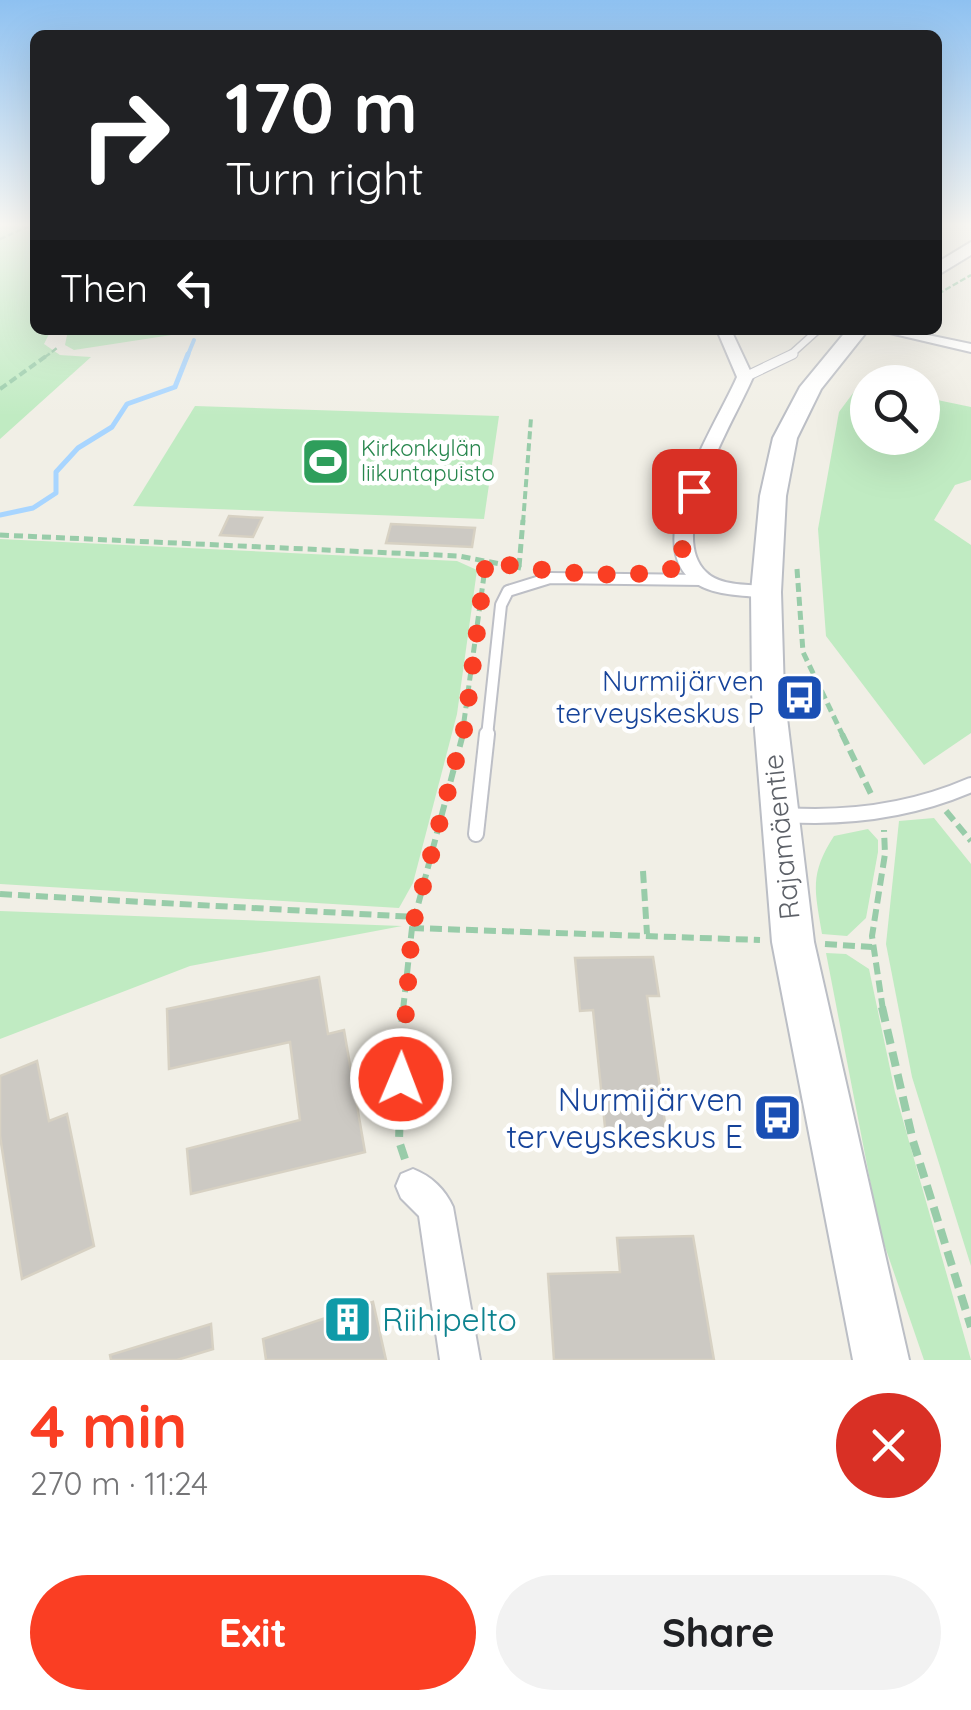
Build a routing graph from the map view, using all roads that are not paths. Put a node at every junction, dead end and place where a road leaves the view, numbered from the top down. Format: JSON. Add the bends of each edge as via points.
{"nodes":[{"id":1,"x":726,"y":335,"type":"edge"},
{"id":2,"x":813,"y":335,"type":"edge"},
{"id":3,"x":854,"y":335,"type":"edge"},
{"id":4,"x":908,"y":335,"type":"edge"},
{"id":5,"x":971,"y":348,"type":"edge"},
{"id":6,"x":744,"y":377,"type":"junction"},
{"id":7,"x":702,"y":580,"type":"junction"},
{"id":8,"x":766,"y":592,"type":"junction"},
{"id":9,"x":971,"y":785,"type":"edge"},
{"id":10,"x":776,"y":814,"type":"junction"},
{"id":11,"x":476,"y":834,"type":"dead end"},
{"id":12,"x":413,"y":1186,"type":"road end"},
{"id":13,"x":460,"y":1360,"type":"edge"},
{"id":14,"x":880,"y":1360,"type":"edge"}],
"edges":[{"from":1,"to":6,"type":"street"},
{"from":2,"to":6,"type":"lane","via":[[797,352]]},
{"from":3,"to":8,"type":"main road","name":"Rajamäentie","via":[[811,387],[786,438],[773,496]]},
{"from":4,"to":5,"type":"street"},
{"from":6,"to":7,"type":"street","via":[[702,462],[686,520],[682,548]]},
{"from":7,"to":8,"type":"street"},
{"from":7,"to":11,"type":"lane","via":[[543,578],[508,591],[501,605]]},
{"from":8,"to":10,"type":"main road","name":"Rajamäentie"},
{"from":9,"to":10,"type":"lane","via":[[937,802],[825,818]]},
{"from":10,"to":14,"type":"main road","name":"Rajamäentie","via":[[792,942]]},
{"from":12,"to":13,"type":"street","via":[[435,1207]]}]}
